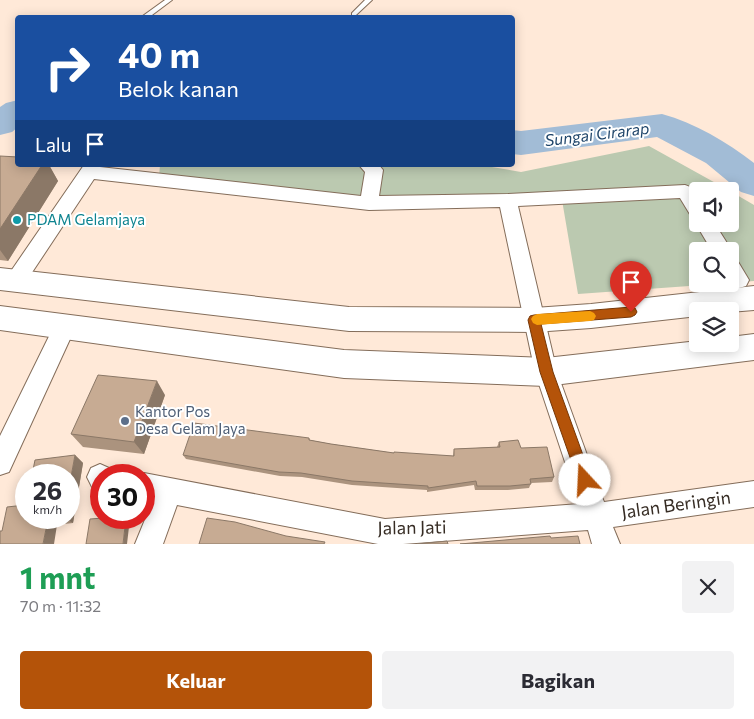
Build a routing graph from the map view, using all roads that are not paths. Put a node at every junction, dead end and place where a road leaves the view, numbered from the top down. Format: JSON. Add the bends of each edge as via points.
{"nodes":[{"id":1,"x":169,"y":0,"type":"edge"},
{"id":2,"x":369,"y":0,"type":"edge"},
{"id":3,"x":354,"y":14,"type":"dead end"},
{"id":4,"x":148,"y":15,"type":"edge"},
{"id":5,"x":370,"y":167,"type":"edge"},
{"id":6,"x":91,"y":168,"type":"edge"},
{"id":7,"x":689,"y":197,"type":"edge"},
{"id":8,"x":508,"y":200,"type":"junction"},
{"id":9,"x":369,"y":203,"type":"junction"},
{"id":10,"x":8,"y":279,"type":"edge"},
{"id":11,"x":741,"y":281,"type":"edge"},
{"id":12,"x":0,"y":318,"type":"edge"},
{"id":13,"x":536,"y":325,"type":"junction"},
{"id":14,"x":65,"y":326,"type":"junction"},
{"id":15,"x":754,"y":348,"type":"edge"},
{"id":16,"x":545,"y":364,"type":"junction"},
{"id":17,"x":0,"y":463,"type":"edge"},
{"id":18,"x":155,"y":488,"type":"edge"},
{"id":19,"x":169,"y":491,"type":"junction"},
{"id":20,"x":754,"y":494,"type":"edge"},
{"id":21,"x":598,"y":516,"type":"junction"},
{"id":22,"x":149,"y":544,"type":"edge"},
{"id":23,"x":606,"y":544,"type":"edge"}],
"edges":[{"from":1,"to":4,"type":"lane"},
{"from":2,"to":3,"type":"lane"},
{"from":5,"to":9,"type":"street","via":[[374,170]]},
{"from":6,"to":9,"type":"street"},
{"from":6,"to":10,"type":"street"},
{"from":7,"to":8,"type":"street","via":[[685,191]]},
{"from":8,"to":9,"type":"street"},
{"from":8,"to":13,"type":"street"},
{"from":10,"to":13,"type":"main road","via":[[349,319]]},
{"from":11,"to":13,"type":"main road","via":[[591,316]]},
{"from":12,"to":14,"type":"main road"},
{"from":13,"to":16,"type":"street"},
{"from":14,"to":16,"type":"main road","via":[[344,364]]},
{"from":14,"to":17,"type":"street"},
{"from":15,"to":16,"type":"main road"},
{"from":16,"to":21,"type":"street"},
{"from":18,"to":19,"type":"street","name":"Jalan Jati"},
{"from":19,"to":21,"type":"street","name":"Jalan Jati","via":[[385,532]]},
{"from":19,"to":22,"type":"street"},
{"from":20,"to":21,"type":"street","name":"Jalan Beringin"},
{"from":21,"to":23,"type":"street"}]}
